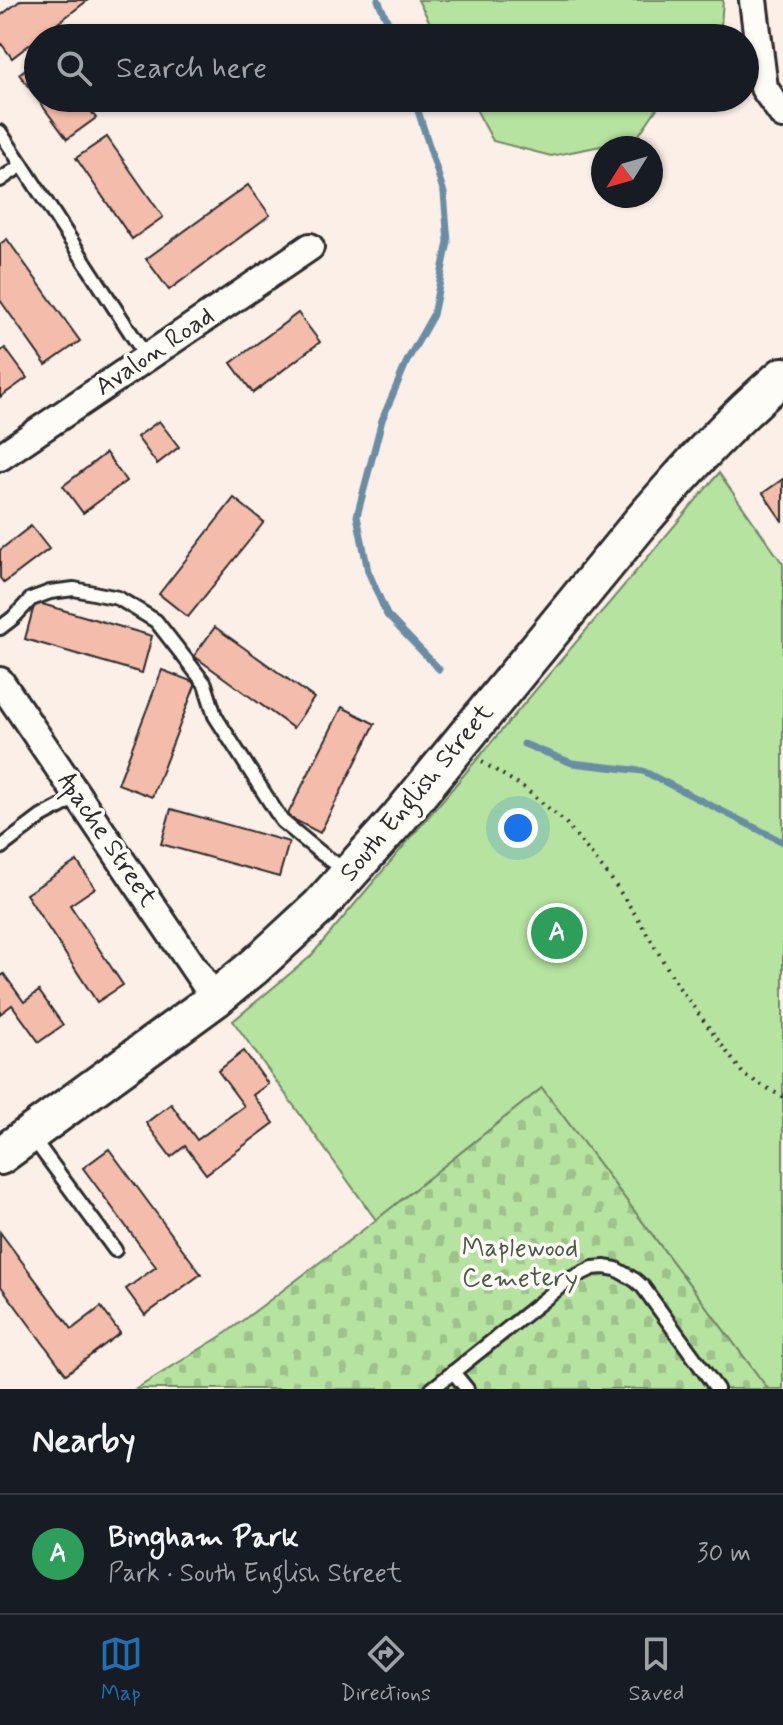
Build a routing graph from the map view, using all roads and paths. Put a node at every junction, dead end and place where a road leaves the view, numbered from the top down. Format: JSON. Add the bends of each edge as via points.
{"nodes":[{"id":1,"x":753,"y":0,"type":"edge"},
{"id":2,"x":756,"y":24,"type":"edge"},
{"id":3,"x":759,"y":48,"type":"edge"},
{"id":4,"x":783,"y":115,"type":"edge"},
{"id":5,"x":0,"y":132,"type":"edge"},
{"id":6,"x":22,"y":165,"type":"junction"},
{"id":7,"x":0,"y":180,"type":"edge"},
{"id":8,"x":310,"y":247,"type":"dead end"},
{"id":9,"x":147,"y":358,"type":"junction"},
{"id":10,"x":783,"y":376,"type":"edge"},
{"id":11,"x":0,"y":457,"type":"edge"},
{"id":12,"x":0,"y":628,"type":"edge"},
{"id":13,"x":0,"y":681,"type":"edge"},
{"id":14,"x":457,"y":747,"type":"junction"},
{"id":15,"x":78,"y":797,"type":"junction"},
{"id":16,"x":0,"y":848,"type":"edge"},
{"id":17,"x":350,"y":874,"type":"junction"},
{"id":18,"x":215,"y":999,"type":"junction"},
{"id":19,"x":783,"y":1097,"type":"edge"},
{"id":20,"x":30,"y":1134,"type":"junction"},
{"id":21,"x":0,"y":1156,"type":"edge"},
{"id":22,"x":115,"y":1250,"type":"dead end"},
{"id":23,"x":453,"y":1372,"type":"junction"},
{"id":24,"x":432,"y":1389,"type":"edge"},
{"id":25,"x":467,"y":1389,"type":"edge"},
{"id":26,"x":717,"y":1389,"type":"edge"}],
"edges":[{"from":1,"to":2,"type":"street"},
{"from":3,"to":4,"type":"street","via":[[764,88]]},
{"from":5,"to":6,"type":"lane"},
{"from":6,"to":7,"type":"lane"},
{"from":6,"to":9,"type":"lane"},
{"from":8,"to":9,"type":"street","name":"Avalon Road"},
{"from":9,"to":11,"type":"street","name":"Avalon Road"},
{"from":10,"to":14,"type":"street","name":"South English Street","via":[[677,480]]},
{"from":12,"to":17,"type":"lane","via":[[31,599],[74,589],[118,598],[156,621],[205,684],[215,716],[282,821]]},
{"from":13,"to":15,"type":"street","name":"Apache Street"},
{"from":14,"to":17,"type":"street","name":"South English Street"},
{"from":14,"to":19,"type":"path","via":[[523,787],[565,822],[612,880],[678,986],[744,1075]]},
{"from":15,"to":16,"type":"lane"},
{"from":15,"to":18,"type":"street","name":"Apache Street"},
{"from":17,"to":18,"type":"street","name":"South English Street"},
{"from":18,"to":20,"type":"street","name":"South English Street"},
{"from":20,"to":21,"type":"street","name":"South English Street"},
{"from":20,"to":22,"type":"lane"},
{"from":23,"to":24,"type":"lane"},
{"from":23,"to":25,"type":"lane"},
{"from":23,"to":26,"type":"lane","via":[[570,1279],[604,1267],[643,1287]]}]}
